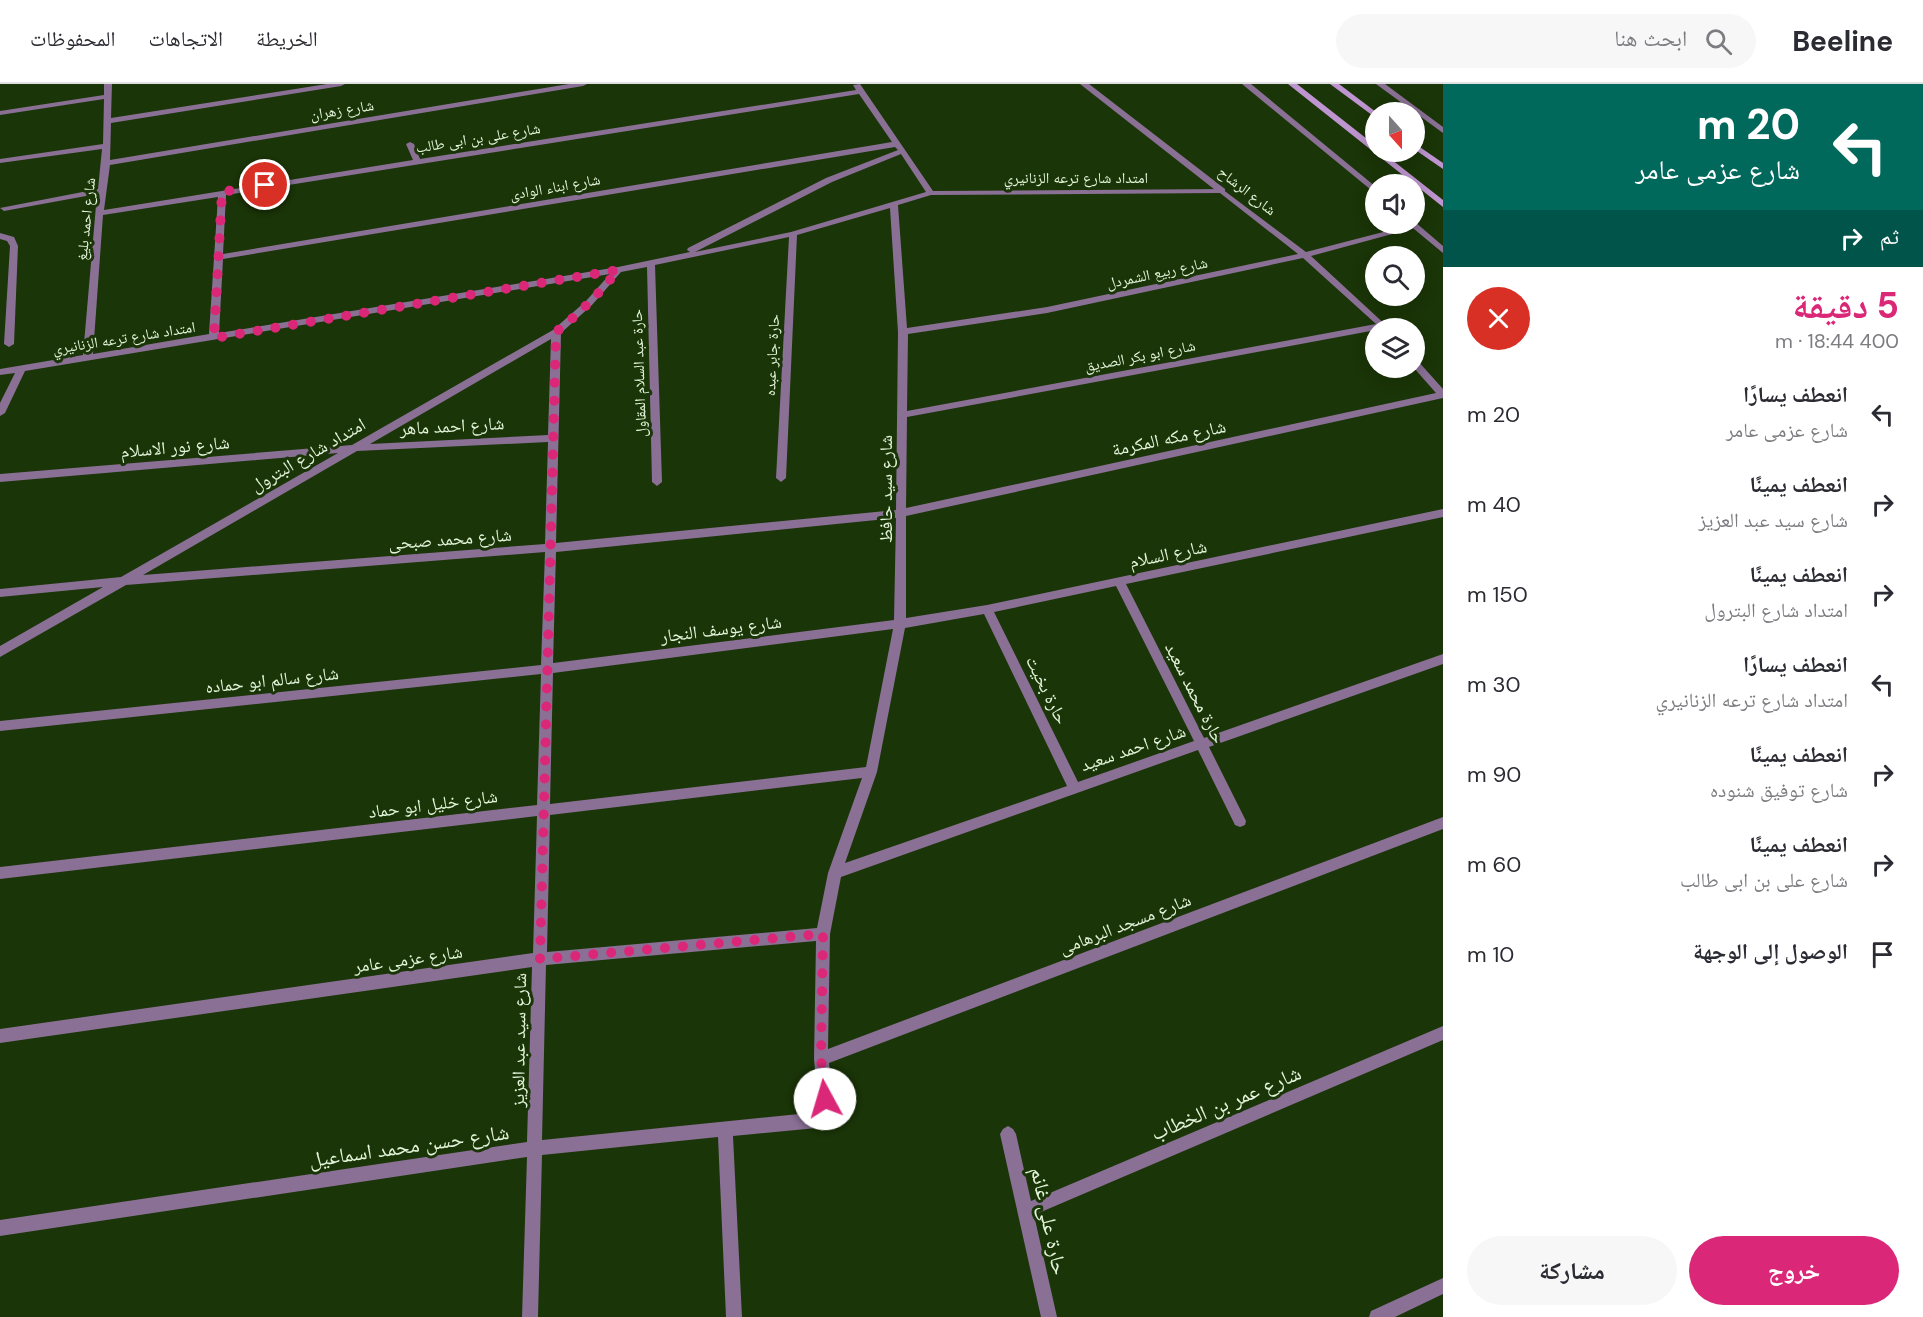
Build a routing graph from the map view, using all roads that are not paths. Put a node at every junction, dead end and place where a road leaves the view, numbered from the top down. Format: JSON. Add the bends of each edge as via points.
{"nodes":[{"id":1,"x":108,"y":84,"type":"edge"},
{"id":2,"x":341,"y":84,"type":"edge"},
{"id":3,"x":583,"y":84,"type":"edge"},
{"id":4,"x":1084,"y":84,"type":"edge"},
{"id":5,"x":1246,"y":84,"type":"edge"},
{"id":6,"x":1292,"y":84,"type":"edge"},
{"id":7,"x":1334,"y":84,"type":"edge"},
{"id":8,"x":1380,"y":84,"type":"edge"},
{"id":9,"x":859,"y":88,"type":"edge"},
{"id":10,"x":109,"y":96,"type":"junction"},
{"id":11,"x":1365,"y":108,"type":"edge"},
{"id":12,"x":0,"y":113,"type":"edge"},
{"id":13,"x":108,"y":121,"type":"junction"},
{"id":14,"x":1443,"y":130,"type":"edge"},
{"id":15,"x":1365,"y":142,"type":"edge"},
{"id":16,"x":410,"y":144,"type":"dead end"},
{"id":17,"x":107,"y":146,"type":"junction"},
{"id":18,"x":899,"y":147,"type":"junction"},
{"id":19,"x":1425,"y":153,"type":"edge"},
{"id":20,"x":0,"y":161,"type":"edge"},
{"id":21,"x":417,"y":161,"type":"junction"},
{"id":22,"x":1391,"y":162,"type":"edge"},
{"id":23,"x":106,"y":163,"type":"junction"},
{"id":24,"x":1443,"y":167,"type":"edge"},
{"id":25,"x":1365,"y":183,"type":"edge"},
{"id":26,"x":102,"y":191,"type":"junction"},
{"id":27,"x":1222,"y":191,"type":"junction"},
{"id":28,"x":222,"y":192,"type":"junction"},
{"id":29,"x":930,"y":193,"type":"junction"},
{"id":30,"x":894,"y":203,"type":"junction"},
{"id":31,"x":1443,"y":204,"type":"edge"},
{"id":32,"x":4,"y":208,"type":"dead end"},
{"id":33,"x":99,"y":213,"type":"junction"},
{"id":34,"x":793,"y":234,"type":"junction"},
{"id":35,"x":1379,"y":234,"type":"edge"},
{"id":36,"x":1425,"y":234,"type":"edge"},
{"id":37,"x":0,"y":236,"type":"edge"},
{"id":38,"x":1443,"y":250,"type":"edge"},
{"id":39,"x":1305,"y":255,"type":"junction"},
{"id":40,"x":219,"y":257,"type":"junction"},
{"id":41,"x":678,"y":257,"type":"junction"},
{"id":42,"x":651,"y":263,"type":"junction"},
{"id":43,"x":618,"y":270,"type":"junction"},
{"id":44,"x":1374,"y":318,"type":"edge"},
{"id":45,"x":1365,"y":330,"type":"edge"},
{"id":46,"x":556,"y":332,"type":"junction"},
{"id":47,"x":903,"y":332,"type":"junction"},
{"id":48,"x":214,"y":338,"type":"junction"},
{"id":49,"x":9,"y":344,"type":"dead end"},
{"id":50,"x":88,"y":358,"type":"junction"},
{"id":51,"x":22,"y":368,"type":"junction"},
{"id":52,"x":0,"y":372,"type":"edge"},
{"id":53,"x":1425,"y":375,"type":"edge"},
{"id":54,"x":1443,"y":395,"type":"edge"},
{"id":55,"x":0,"y":412,"type":"edge"},
{"id":56,"x":903,"y":415,"type":"junction"},
{"id":57,"x":553,"y":438,"type":"junction"},
{"id":58,"x":354,"y":448,"type":"junction"},
{"id":59,"x":0,"y":478,"type":"edge"},
{"id":60,"x":781,"y":478,"type":"dead end"},
{"id":61,"x":657,"y":482,"type":"dead end"},
{"id":62,"x":903,"y":513,"type":"junction"},
{"id":63,"x":1443,"y":513,"type":"edge"},
{"id":64,"x":550,"y":548,"type":"junction"},
{"id":65,"x":123,"y":581,"type":"junction"},
{"id":66,"x":1119,"y":581,"type":"junction"},
{"id":67,"x":0,"y":593,"type":"edge"},
{"id":68,"x":987,"y":609,"type":"junction"},
{"id":69,"x":900,"y":624,"type":"junction"},
{"id":70,"x":0,"y":652,"type":"edge"},
{"id":71,"x":1443,"y":659,"type":"edge"},
{"id":72,"x":547,"y":669,"type":"junction"},
{"id":73,"x":0,"y":726,"type":"edge"},
{"id":74,"x":1201,"y":744,"type":"junction"},
{"id":75,"x":871,"y":772,"type":"junction"},
{"id":76,"x":1074,"y":787,"type":"junction"},
{"id":77,"x":543,"y":809,"type":"junction"},
{"id":78,"x":1240,"y":820,"type":"dead end"},
{"id":79,"x":1443,"y":823,"type":"edge"},
{"id":80,"x":0,"y":873,"type":"edge"},
{"id":81,"x":835,"y":873,"type":"junction"},
{"id":82,"x":823,"y":934,"type":"junction"},
{"id":83,"x":540,"y":959,"type":"junction"},
{"id":84,"x":1443,"y":1033,"type":"edge"},
{"id":85,"x":0,"y":1036,"type":"edge"},
{"id":86,"x":821,"y":1059,"type":"junction"},
{"id":87,"x":827,"y":1119,"type":"joint"},
{"id":88,"x":725,"y":1130,"type":"junction"},
{"id":89,"x":1008,"y":1134,"type":"dead end"},
{"id":90,"x":535,"y":1148,"type":"junction"},
{"id":91,"x":1025,"y":1211,"type":"junction"},
{"id":92,"x":0,"y":1228,"type":"edge"},
{"id":93,"x":1443,"y":1286,"type":"edge"},
{"id":94,"x":530,"y":1317,"type":"edge"},
{"id":95,"x":734,"y":1317,"type":"edge"},
{"id":96,"x":1049,"y":1317,"type":"edge"},
{"id":97,"x":1377,"y":1317,"type":"edge"}],
"edges":[{"from":1,"to":10,"type":"street","name":"شارع احمد بليغ"},
{"from":2,"to":13,"type":"street"},
{"from":3,"to":23,"type":"street","name":"شارع زهران"},
{"from":4,"to":27,"type":"street","name":"شارع الرشاح"},
{"from":5,"to":25,"type":"street"},
{"from":6,"to":15,"type":"main road"},
{"from":7,"to":11,"type":"main road"},
{"from":8,"to":14,"type":"street"},
{"from":9,"to":18,"type":"street"},
{"from":9,"to":21,"type":"street","name":"شارع على بن ابى طالب"},
{"from":10,"to":12,"type":"street"},
{"from":10,"to":13,"type":"street","name":"شارع احمد بليغ"},
{"from":13,"to":17,"type":"street","name":"شارع احمد بليغ"},
{"from":16,"to":21,"type":"street"},
{"from":17,"to":20,"type":"street"},
{"from":17,"to":23,"type":"street","name":"شارع احمد بليغ"},
{"from":18,"to":29,"type":"street"},
{"from":18,"to":40,"type":"street","name":"شارع ابناء الوادى"},
{"from":18,"to":41,"type":"street","name":"امتداد شارع ترعه الزنانيري"},
{"from":19,"to":24,"type":"main road"},
{"from":21,"to":28,"type":"street","name":"شارع على بن ابى طالب"},
{"from":22,"to":31,"type":"main road"},
{"from":23,"to":26,"type":"street","name":"شارع احمد بليغ"},
{"from":26,"to":32,"type":"street"},
{"from":26,"to":33,"type":"street","name":"شارع احمد بليغ"},
{"from":27,"to":29,"type":"street","name":"امتداد شارع ترعه الزنانيري"},
{"from":27,"to":39,"type":"street","name":"شارع الرشاح"},
{"from":28,"to":33,"type":"street","name":"شارع على بن ابى طالب"},
{"from":28,"to":40,"type":"street"},
{"from":29,"to":30,"type":"street","name":"امتداد شارع ترعه الزنانيري"},
{"from":30,"to":34,"type":"street","name":"امتداد شارع ترعه الزنانيري"},
{"from":30,"to":47,"type":"street","name":"شارع سيد حافظ"},
{"from":33,"to":50,"type":"street","name":"شارع احمد بليغ"},
{"from":34,"to":41,"type":"street","name":"امتداد شارع ترعه الزنانيري"},
{"from":34,"to":60,"type":"street","name":"حارة جابر عبده"},
{"from":35,"to":39,"type":"street","name":"شارع ربيع الشمردل"},
{"from":36,"to":38,"type":"street"},
{"from":37,"to":49,"type":"street","via":[[11,239],[14,246]]},
{"from":39,"to":44,"type":"street","name":"شارع الرشاح"},
{"from":39,"to":47,"type":"street","name":"شارع ربيع الشمردل","via":[[1047,310]]},
{"from":40,"to":48,"type":"street"},
{"from":41,"to":42,"type":"street","name":"امتداد شارع ترعه الزنانيري"},
{"from":42,"to":43,"type":"street","name":"امتداد شارع ترعه الزنانيري"},
{"from":42,"to":61,"type":"street","name":"حارة عبد السلام المقاول"},
{"from":43,"to":46,"type":"street","name":"امتداد شارع البترول","via":[[588,305]]},
{"from":43,"to":48,"type":"street","name":"امتداد شارع ترعه الزنانيري"},
{"from":45,"to":56,"type":"street","name":"شارع ابو بكر الصديق"},
{"from":46,"to":57,"type":"street","name":"شارع سيد عبد العزيز"},
{"from":46,"to":58,"type":"street","name":"امتداد شارع البترول"},
{"from":47,"to":56,"type":"street","name":"شارع سيد حافظ"},
{"from":48,"to":50,"type":"street","name":"امتداد شارع ترعه الزنانيري"},
{"from":50,"to":51,"type":"street","name":"امتداد شارع ترعه الزنانيري"},
{"from":51,"to":52,"type":"street","name":"امتداد شارع ترعه الزنانيري"},
{"from":51,"to":55,"type":"street"},
{"from":53,"to":54,"type":"street"},
{"from":54,"to":62,"type":"street","name":"شارع مكه المكرمة"},
{"from":56,"to":62,"type":"street","name":"شارع سيد حافظ"},
{"from":57,"to":58,"type":"street","name":"شارع احمد ماهر"},
{"from":57,"to":64,"type":"street","name":"شارع سيد عبد العزيز"},
{"from":58,"to":59,"type":"street","name":"شارع نور الاسلام"},
{"from":58,"to":65,"type":"street","name":"امتداد شارع البترول"},
{"from":62,"to":64,"type":"street","name":"شارع محمد صبحى"},
{"from":62,"to":69,"type":"street","name":"شارع سيد حافظ"},
{"from":63,"to":66,"type":"street","name":"شارع السلام"},
{"from":64,"to":65,"type":"street","name":"شارع محمد صبحى"},
{"from":64,"to":72,"type":"street","name":"شارع سيد عبد العزيز"},
{"from":65,"to":67,"type":"street","name":"شارع محمد صبحى"},
{"from":65,"to":70,"type":"street","name":"امتداد شارع البترول"},
{"from":66,"to":68,"type":"street","name":"شارع السلام"},
{"from":66,"to":74,"type":"street","name":"حارة محمد سعيد"},
{"from":68,"to":69,"type":"street","name":"شارع السلام"},
{"from":68,"to":76,"type":"street","name":"حارة بخيت"},
{"from":69,"to":72,"type":"street","name":"شارع يوسف النجار"},
{"from":69,"to":75,"type":"street","name":"شارع سيد حافظ"},
{"from":71,"to":74,"type":"street","name":"شارع احمد سعيد"},
{"from":72,"to":73,"type":"street","name":"شارع سالم ابو حماده"},
{"from":72,"to":77,"type":"street","name":"شارع سيد عبد العزيز"},
{"from":74,"to":76,"type":"street","name":"شارع احمد سعيد"},
{"from":74,"to":78,"type":"street","name":"حارة محمد سعيد"},
{"from":75,"to":77,"type":"street","name":"شارع خليل ابو حماد"},
{"from":75,"to":81,"type":"street","name":"شارع سيد حافظ"},
{"from":76,"to":81,"type":"street","name":"شارع احمد سعيد"},
{"from":77,"to":80,"type":"street","name":"شارع خليل ابو حماد"},
{"from":77,"to":83,"type":"street","name":"شارع سيد عبد العزيز"},
{"from":79,"to":86,"type":"street","name":"شارع مسجد البرهامى"},
{"from":81,"to":82,"type":"street","name":"شارع سيد حافظ"},
{"from":82,"to":83,"type":"street","name":"شارع عزمى عامر"},
{"from":82,"to":86,"type":"street","name":"شارع سيد حافظ"},
{"from":83,"to":85,"type":"street","name":"شارع عزمى عامر"},
{"from":83,"to":90,"type":"street","name":"شارع سيد عبد العزيز"},
{"from":84,"to":91,"type":"street","name":"شارع عمر بن الخطاب"},
{"from":86,"to":87,"type":"street","name":"شارع سيد حافظ"},
{"from":87,"to":88,"type":"street","name":"شارع حسن محمد اسماعيل"},
{"from":88,"to":90,"type":"street","name":"شارع حسن محمد اسماعيل"},
{"from":88,"to":95,"type":"street"},
{"from":89,"to":91,"type":"street","name":"حارة على غانم"},
{"from":90,"to":92,"type":"street","name":"شارع حسن محمد اسماعيل"},
{"from":90,"to":94,"type":"street","name":"شارع سيد عبد العزيز"},
{"from":91,"to":96,"type":"street","name":"حارة على غانم"},
{"from":93,"to":97,"type":"street"}]}
